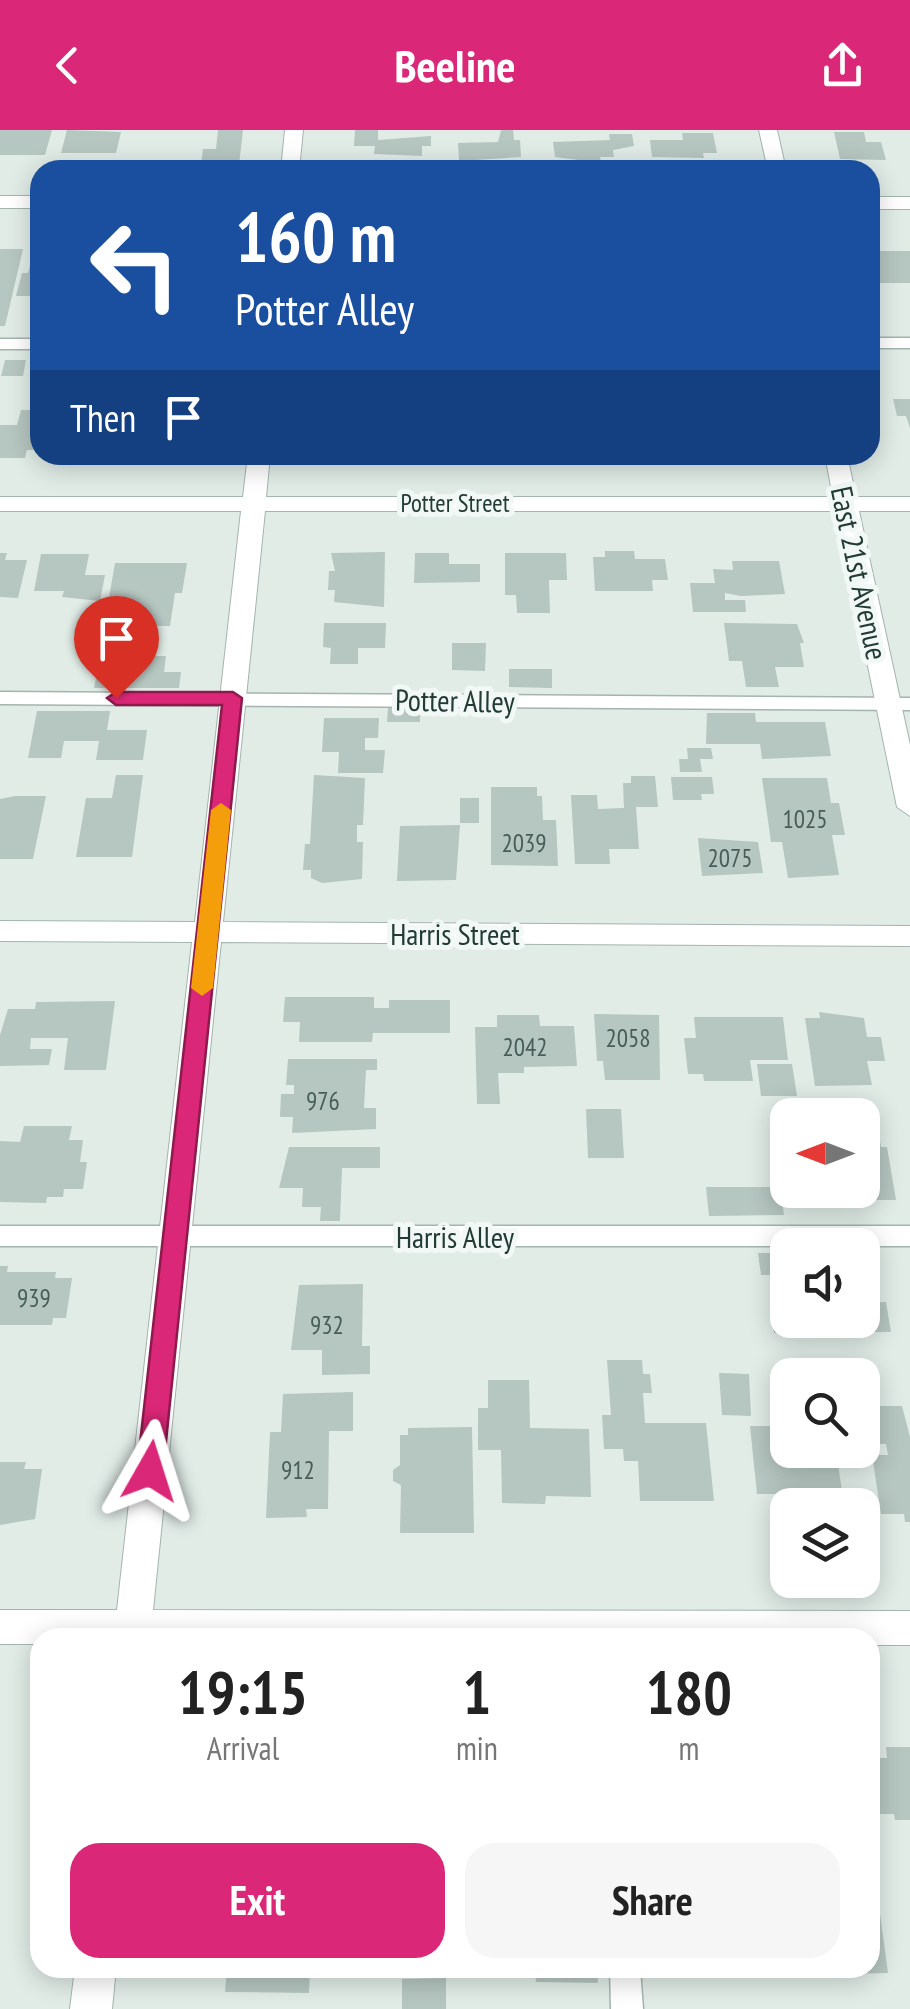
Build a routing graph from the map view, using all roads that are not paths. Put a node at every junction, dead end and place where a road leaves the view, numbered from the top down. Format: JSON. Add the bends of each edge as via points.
{"nodes":[{"id":1,"x":294,"y":130,"type":"edge"},
{"id":2,"x":768,"y":130,"type":"edge"},
{"id":3,"x":291,"y":160,"type":"edge"},
{"id":4,"x":775,"y":160,"type":"edge"},
{"id":5,"x":0,"y":202,"type":"edge"},
{"id":6,"x":30,"y":202,"type":"edge"},
{"id":7,"x":880,"y":203,"type":"edge"},
{"id":8,"x":910,"y":203,"type":"edge"},
{"id":9,"x":0,"y":344,"type":"edge"},
{"id":10,"x":30,"y":344,"type":"edge"},
{"id":11,"x":880,"y":344,"type":"edge"},
{"id":12,"x":910,"y":344,"type":"edge"},
{"id":13,"x":258,"y":465,"type":"edge"},
{"id":14,"x":838,"y":465,"type":"edge"},
{"id":15,"x":0,"y":504,"type":"edge"},
{"id":16,"x":254,"y":504,"type":"junction"},
{"id":17,"x":846,"y":504,"type":"junction"},
{"id":18,"x":910,"y":504,"type":"edge"},
{"id":19,"x":0,"y":698,"type":"edge"},
{"id":20,"x":233,"y":698,"type":"junction"},
{"id":21,"x":899,"y":704,"type":"edge"},
{"id":22,"x":910,"y":808,"type":"edge"},
{"id":23,"x":0,"y":931,"type":"edge"},
{"id":24,"x":208,"y":931,"type":"junction"},
{"id":25,"x":910,"y":936,"type":"edge"},
{"id":26,"x":0,"y":1236,"type":"edge"},
{"id":27,"x":175,"y":1236,"type":"junction"},
{"id":28,"x":910,"y":1236,"type":"edge"},
{"id":29,"x":0,"y":1626,"type":"edge"},
{"id":30,"x":44,"y":1628,"type":"edge"},
{"id":31,"x":132,"y":1628,"type":"edge"},
{"id":32,"x":910,"y":1628,"type":"edge"},
{"id":33,"x":880,"y":1629,"type":"edge"},
{"id":34,"x":95,"y":1978,"type":"edge"},
{"id":35,"x":625,"y":1978,"type":"edge"},
{"id":36,"x":91,"y":2009,"type":"edge"},
{"id":37,"x":626,"y":2009,"type":"edge"}],
"edges":[{"from":1,"to":3,"type":"street"},
{"from":2,"to":4,"type":"street"},
{"from":5,"to":6,"type":"street"},
{"from":7,"to":8,"type":"street"},
{"from":9,"to":10,"type":"lane"},
{"from":11,"to":12,"type":"lane"},
{"from":13,"to":16,"type":"street"},
{"from":14,"to":17,"type":"street","name":"East 21st Avenue"},
{"from":15,"to":16,"type":"street","name":"Potter Street"},
{"from":16,"to":17,"type":"street","name":"Potter Street"},
{"from":16,"to":20,"type":"street"},
{"from":17,"to":18,"type":"street","name":"Potter Street"},
{"from":17,"to":21,"type":"street","name":"East 21st Avenue"},
{"from":19,"to":20,"type":"lane","name":"Potter Alley"},
{"from":20,"to":21,"type":"lane","name":"Potter Alley"},
{"from":20,"to":24,"type":"street"},
{"from":21,"to":22,"type":"street","name":"East 21st Avenue"},
{"from":23,"to":24,"type":"street","name":"Harris Street"},
{"from":24,"to":25,"type":"street","name":"Harris Street"},
{"from":24,"to":27,"type":"street"},
{"from":26,"to":27,"type":"lane","name":"Harris Alley"},
{"from":27,"to":28,"type":"lane","name":"Harris Alley"},
{"from":27,"to":31,"type":"street"},
{"from":29,"to":30,"type":"street"},
{"from":32,"to":33,"type":"street"},
{"from":34,"to":36,"type":"street"},
{"from":35,"to":37,"type":"lane"}]}
